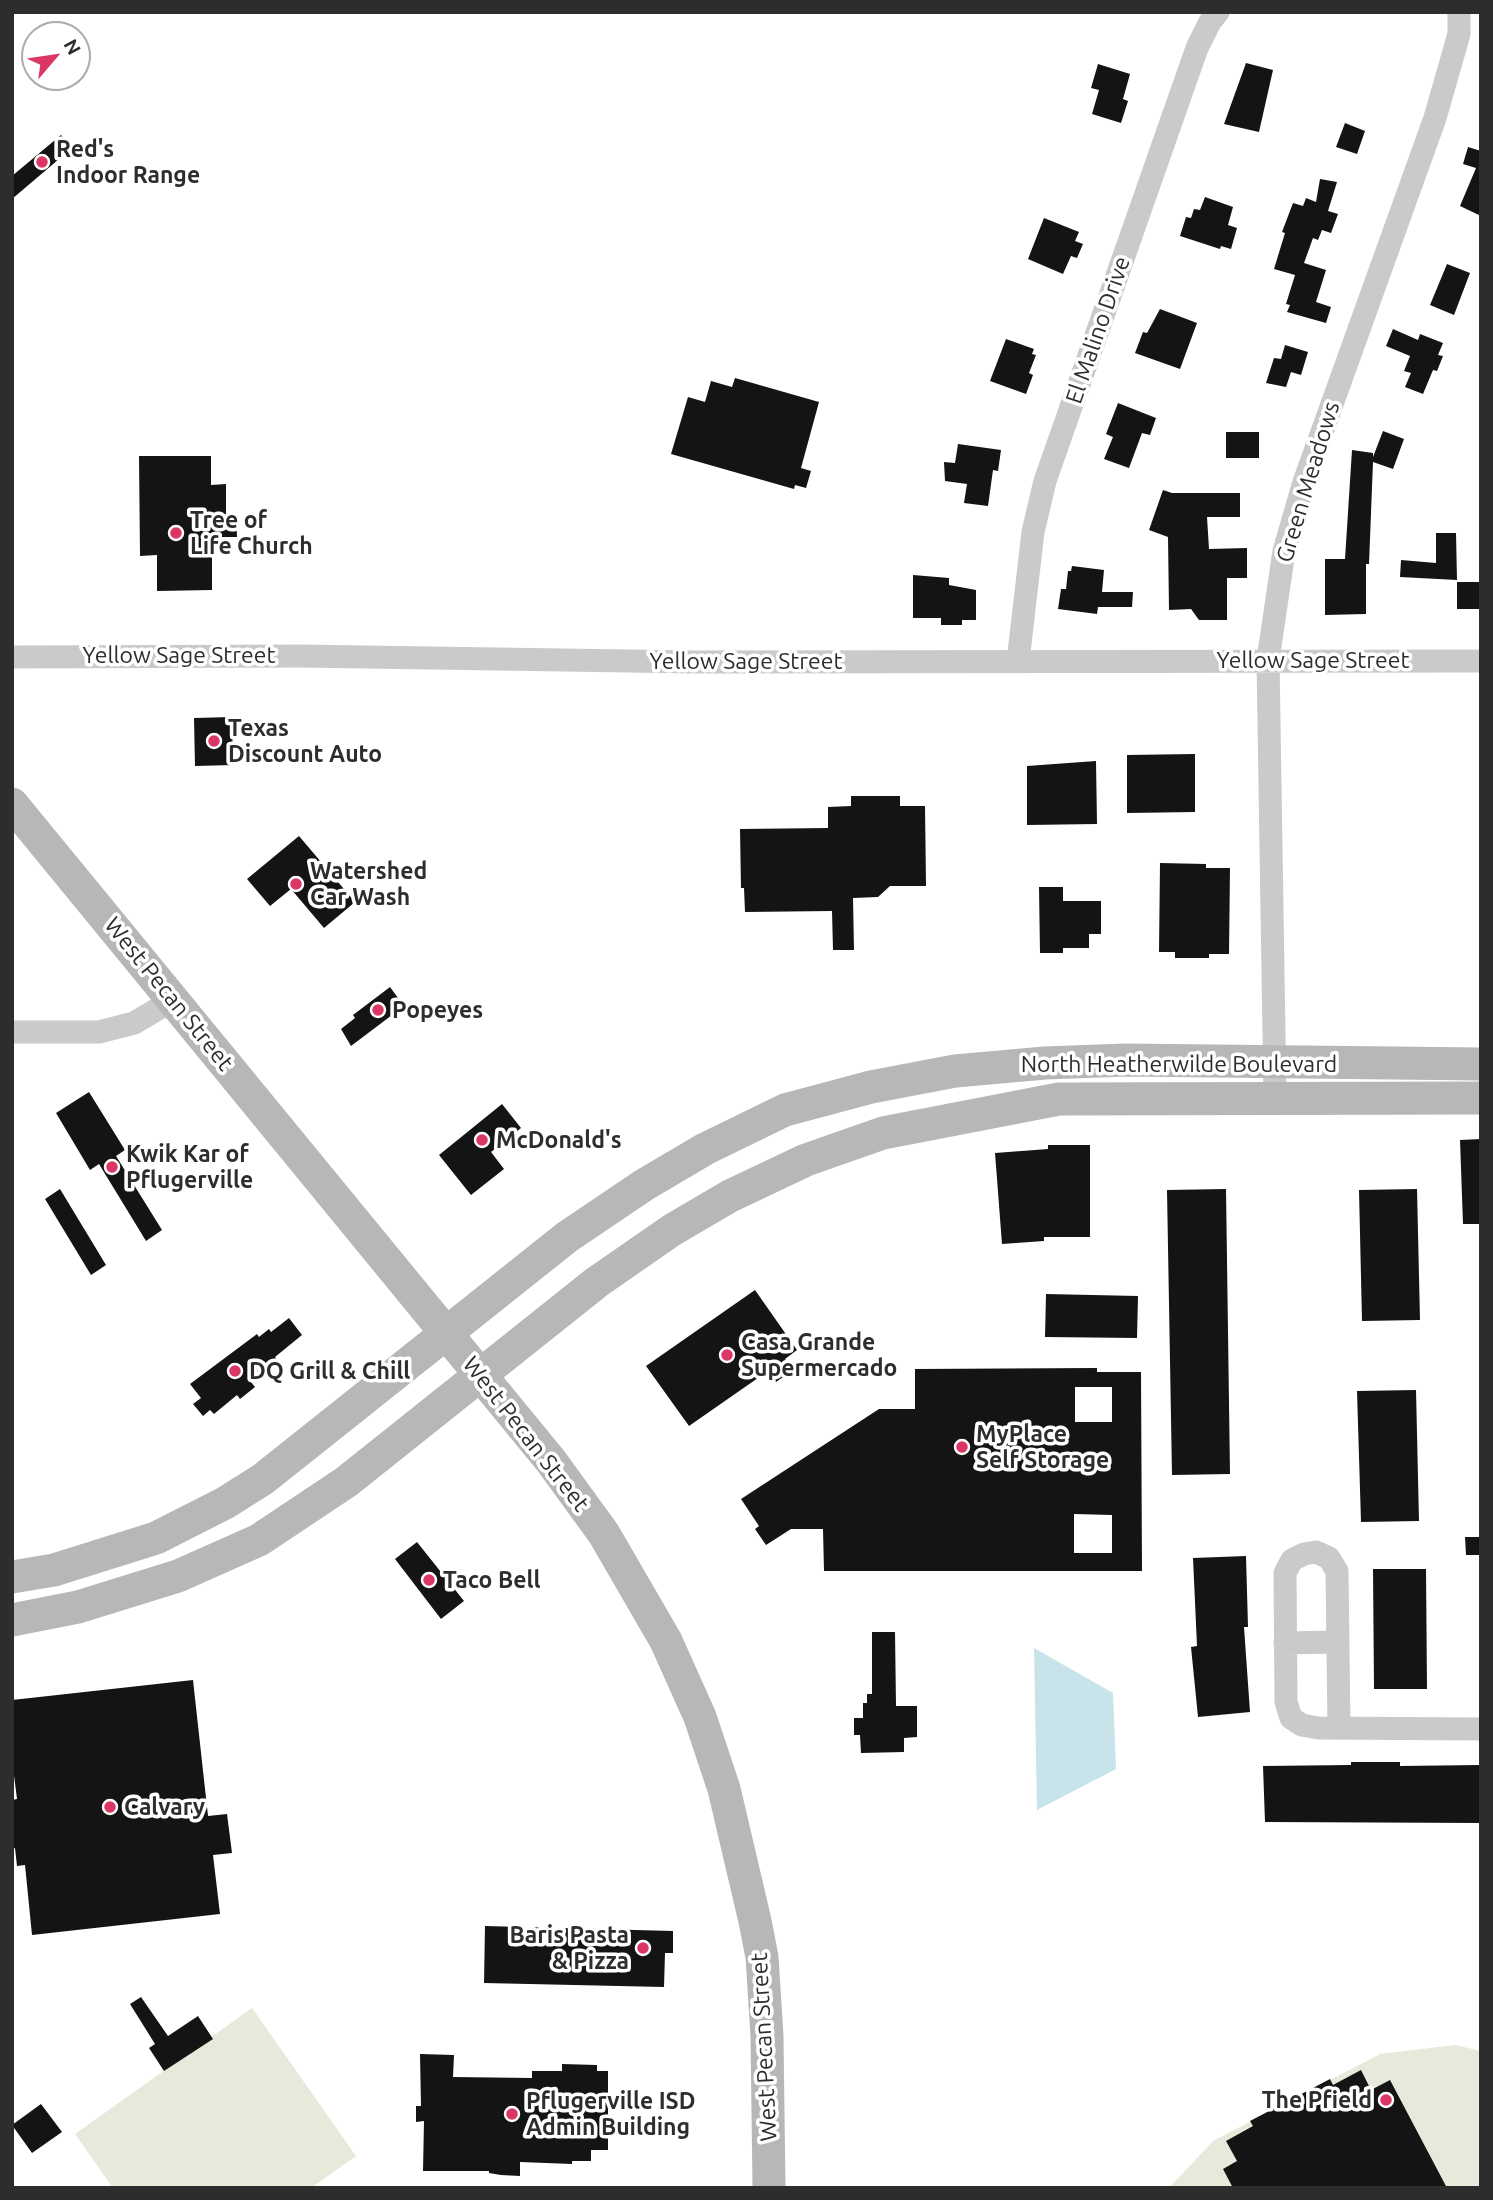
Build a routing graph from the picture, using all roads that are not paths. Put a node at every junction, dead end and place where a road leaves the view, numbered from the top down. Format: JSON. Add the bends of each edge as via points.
{"nodes":[{"id":1,"x":1218,"y":12,"type":"edge"},
{"id":2,"x":1459,"y":12,"type":"edge"},
{"id":3,"x":12,"y":657,"type":"edge"},
{"id":4,"x":1268,"y":660,"type":"junction"},
{"id":5,"x":1481,"y":660,"type":"edge"},
{"id":6,"x":1018,"y":661,"type":"junction"},
{"id":7,"x":12,"y":804,"type":"edge"},
{"id":8,"x":173,"y":1000,"type":"junction"},
{"id":9,"x":12,"y":1032,"type":"edge"},
{"id":10,"x":1273,"y":1063,"type":"junction"},
{"id":11,"x":1481,"y":1064,"type":"edge"},
{"id":12,"x":871,"y":1087,"type":"junction"},
{"id":13,"x":1275,"y":1097,"type":"junction"},
{"id":14,"x":1481,"y":1098,"type":"edge"},
{"id":15,"x":883,"y":1133,"type":"junction"},
{"id":16,"x":445,"y":1333,"type":"junction"},
{"id":17,"x":480,"y":1375,"type":"junction"},
{"id":18,"x":156,"y":1538,"type":"junction"},
{"id":19,"x":178,"y":1576,"type":"junction"},
{"id":20,"x":12,"y":1577,"type":"edge"},
{"id":21,"x":12,"y":1620,"type":"edge"},
{"id":22,"x":1338,"y":1642,"type":"junction"},
{"id":23,"x":1285,"y":1643,"type":"junction"},
{"id":24,"x":1339,"y":1728,"type":"junction"},
{"id":25,"x":1481,"y":1729,"type":"edge"},
{"id":26,"x":769,"y":2188,"type":"edge"}],
"edges":[{"from":1,"to":6,"type":"street","name":"El Malino Drive","via":[[1197,48],[1045,481],[1033,532]]},
{"from":2,"to":4,"type":"street","name":"Green Meadows","via":[[1459,34],[1436,118],[1304,482],[1284,551]]},
{"from":3,"to":6,"type":"street","name":"Yellow Sage Street"},
{"from":4,"to":5,"type":"street","name":"Yellow Sage Street"},
{"from":4,"to":6,"type":"street","name":"Yellow Sage Street"},
{"from":4,"to":10,"type":"street","name":"Green Meadows"},
{"from":7,"to":8,"type":"main road","name":"West Pecan Street"},
{"from":8,"to":9,"type":"street","via":[[134,1023],[99,1032]]},
{"from":8,"to":16,"type":"main road","name":"West Pecan Street"},
{"from":10,"to":11,"type":"main road","name":"North Heatherwilde Boulevard"},
{"from":10,"to":12,"type":"main road","name":"North Heatherwilde Boulevard","via":[[1045,1063],[955,1071]]},
{"from":10,"to":13,"type":"street","name":"Green Meadows"},
{"from":12,"to":15,"type":"main road"},
{"from":12,"to":16,"type":"main road","name":"North Heatherwilde Boulevard","via":[[785,1110],[695,1155],[568,1237]]},
{"from":13,"to":14,"type":"main road","name":"North Heatherwilde Boulevard"},
{"from":13,"to":15,"type":"main road","name":"North Heatherwilde Boulevard","via":[[1059,1099]]},
{"from":15,"to":17,"type":"main road","name":"North Heatherwilde Boulevard","via":[[806,1160],[684,1223],[597,1282]]},
{"from":16,"to":17,"type":"main road","name":"West Pecan Street"},
{"from":16,"to":18,"type":"main road","name":"North Heatherwilde Boulevard","via":[[263,1479],[198,1519]]},
{"from":17,"to":19,"type":"main road","name":"North Heatherwilde Boulevard","via":[[302,1514],[260,1540]]},
{"from":17,"to":26,"type":"main road","name":"West Pecan Street","via":[[604,1534],[666,1641],[700,1717],[724,1789],[762,1957]]},
{"from":18,"to":19,"type":"main road"},
{"from":18,"to":20,"type":"main road","name":"North Heatherwilde Boulevard","via":[[54,1570]]},
{"from":19,"to":21,"type":"main road","name":"North Heatherwilde Boulevard","via":[[78,1607]]},
{"from":22,"to":23,"type":"street"},
{"from":22,"to":23,"type":"street","via":[[1337,1570],[1329,1558],[1317,1552],[1292,1560],[1285,1573]]},
{"from":22,"to":24,"type":"street"},
{"from":23,"to":24,"type":"street","via":[[1286,1702],[1291,1718],[1318,1728]]},
{"from":24,"to":25,"type":"street"}]}
